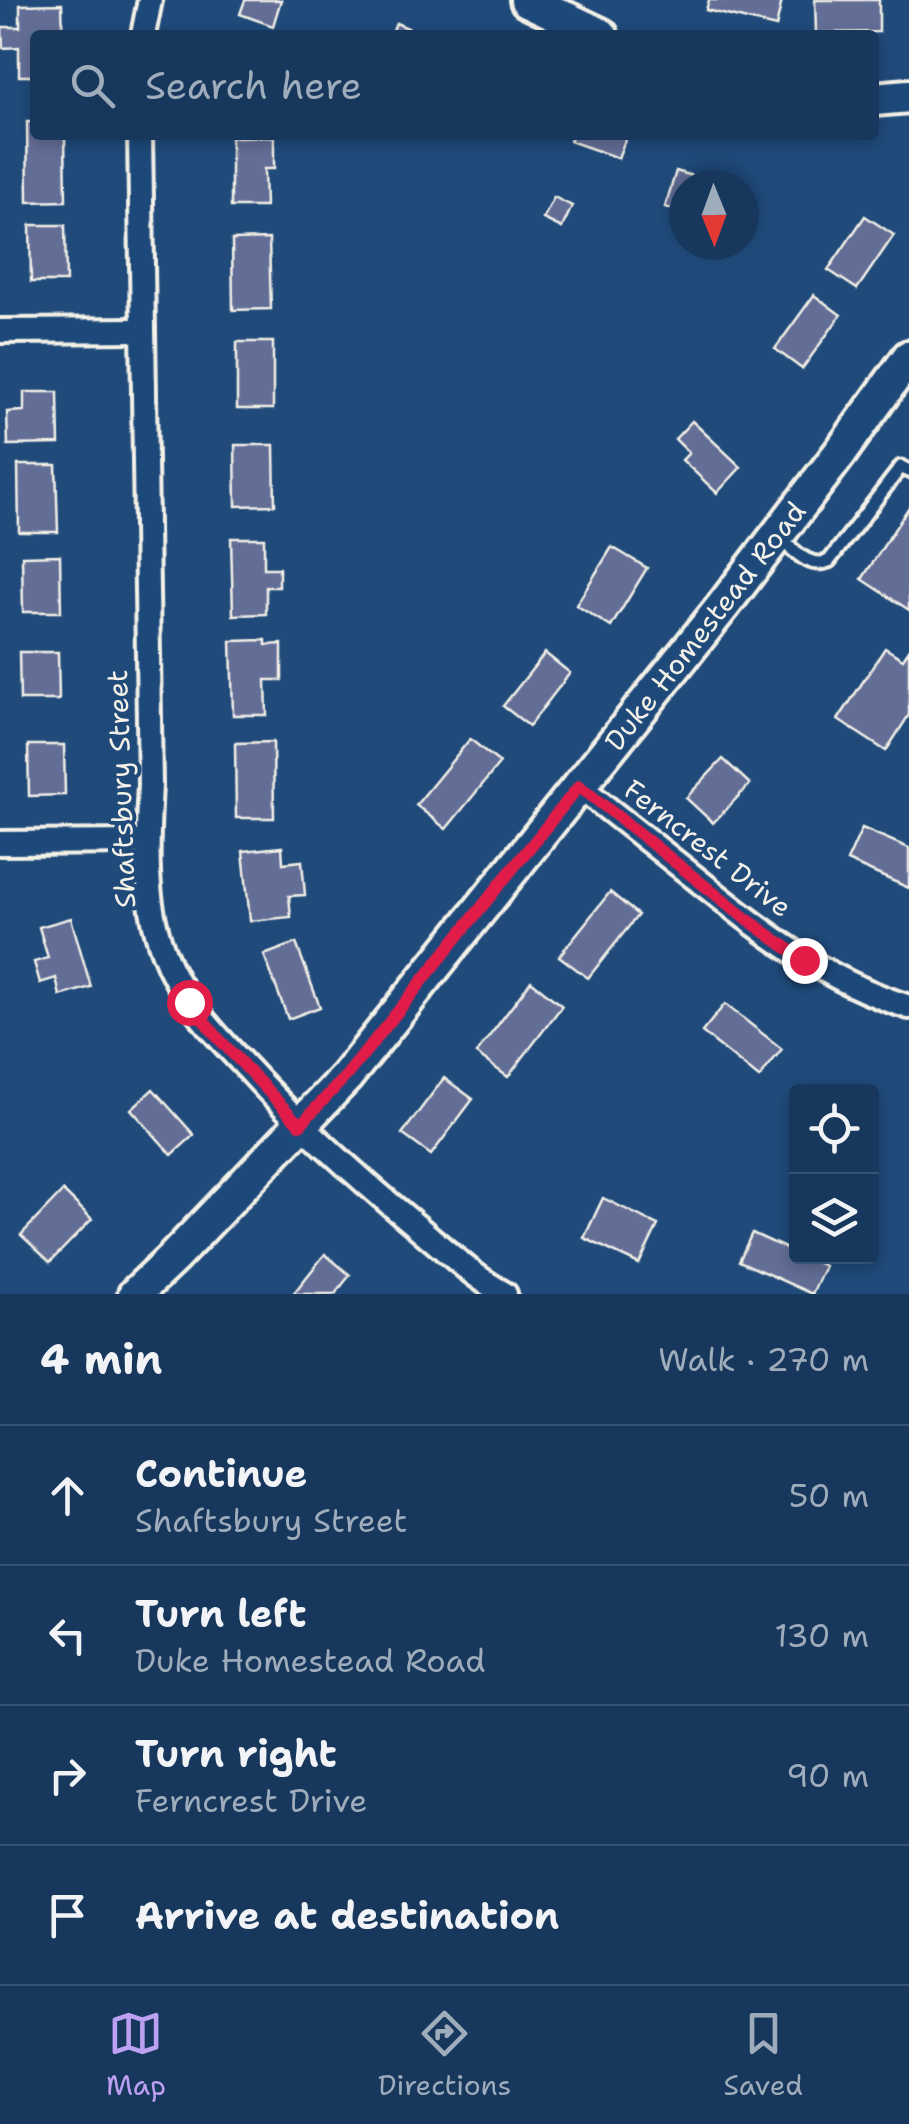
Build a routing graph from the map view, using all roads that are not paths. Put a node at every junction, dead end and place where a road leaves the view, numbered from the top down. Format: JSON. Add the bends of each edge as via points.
{"nodes":[{"id":1,"x":150,"y":0,"type":"edge"},
{"id":2,"x":528,"y":0,"type":"edge"},
{"id":3,"x":144,"y":30,"type":"edge"},
{"id":4,"x":591,"y":30,"type":"edge"},
{"id":5,"x":909,"y":96,"type":"edge"},
{"id":6,"x":879,"y":99,"type":"edge"},
{"id":7,"x":140,"y":140,"type":"edge"},
{"id":8,"x":144,"y":330,"type":"junction"},
{"id":9,"x":0,"y":331,"type":"edge"},
{"id":10,"x":909,"y":357,"type":"edge"},
{"id":11,"x":906,"y":464,"type":"edge"},
{"id":12,"x":776,"y":536,"type":"junction"},
{"id":13,"x":579,"y":786,"type":"junction"},
{"id":14,"x":147,"y":842,"type":"junction"},
{"id":15,"x":0,"y":843,"type":"edge"},
{"id":16,"x":909,"y":1006,"type":"edge"},
{"id":17,"x":300,"y":1125,"type":"junction"},
{"id":18,"x":135,"y":1294,"type":"edge"},
{"id":19,"x":505,"y":1294,"type":"edge"}],
"edges":[{"from":1,"to":3,"type":"street"},
{"from":2,"to":4,"type":"street"},
{"from":5,"to":6,"type":"street"},
{"from":7,"to":8,"type":"street","name":"Shaftsbury Street"},
{"from":8,"to":9,"type":"street"},
{"from":8,"to":14,"type":"street","name":"Shaftsbury Street"},
{"from":10,"to":12,"type":"street","name":"Duke Homestead Road"},
{"from":11,"to":12,"type":"lane","via":[[829,561],[808,562]]},
{"from":12,"to":13,"type":"street","name":"Duke Homestead Road"},
{"from":13,"to":16,"type":"street","name":"Ferncrest Drive","via":[[804,960]]},
{"from":13,"to":17,"type":"street","name":"Duke Homestead Road"},
{"from":14,"to":15,"type":"street"},
{"from":14,"to":17,"type":"street","name":"Shaftsbury Street","via":[[158,936],[178,984]]},
{"from":17,"to":18,"type":"street","name":"Duke Homestead Road"},
{"from":17,"to":19,"type":"street","name":"Shaftsbury Street"}]}
